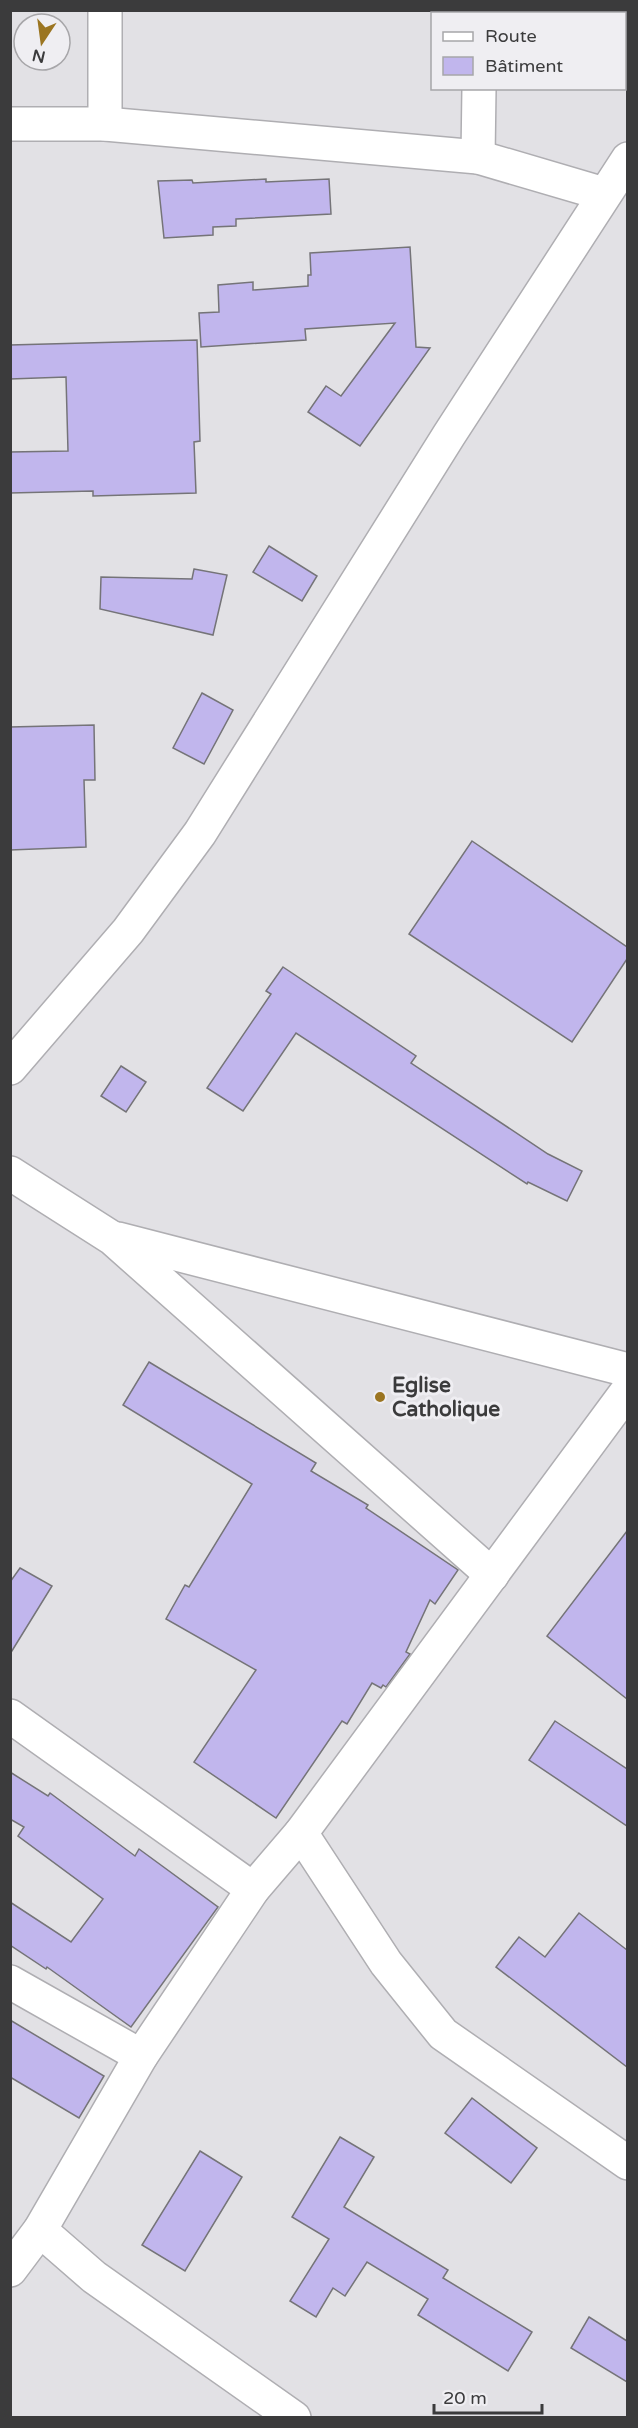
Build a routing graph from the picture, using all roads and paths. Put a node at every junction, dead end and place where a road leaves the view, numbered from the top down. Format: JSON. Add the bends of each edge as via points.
{"nodes":[{"id":1,"x":105,"y":10,"type":"edge"},
{"id":2,"x":479,"y":90,"type":"edge"},
{"id":3,"x":10,"y":124,"type":"edge"},
{"id":4,"x":105,"y":124,"type":"junction"},
{"id":5,"x":478,"y":157,"type":"junction"},
{"id":6,"x":627,"y":159,"type":"edge"},
{"id":7,"x":604,"y":194,"type":"junction"},
{"id":8,"x":10,"y":1068,"type":"edge"},
{"id":9,"x":10,"y":1173,"type":"edge"},
{"id":10,"x":112,"y":1238,"type":"junction"},
{"id":11,"x":627,"y":1370,"type":"edge"},
{"id":12,"x":627,"y":1390,"type":"edge"},
{"id":13,"x":492,"y":1575,"type":"junction"},
{"id":14,"x":10,"y":1716,"type":"edge"},
{"id":15,"x":301,"y":1833,"type":"junction"},
{"id":16,"x":253,"y":1889,"type":"junction"},
{"id":17,"x":10,"y":1982,"type":"edge"},
{"id":18,"x":141,"y":2056,"type":"junction"},
{"id":19,"x":627,"y":2163,"type":"edge"},
{"id":20,"x":40,"y":2230,"type":"junction"},
{"id":21,"x":10,"y":2270,"type":"edge"},
{"id":22,"x":294,"y":2418,"type":"edge"}],
"edges":[{"from":1,"to":4,"type":"street"},
{"from":2,"to":5,"type":"street"},
{"from":3,"to":4,"type":"street"},
{"from":4,"to":5,"type":"street"},
{"from":5,"to":7,"type":"street"},
{"from":6,"to":7,"type":"street"},
{"from":7,"to":8,"type":"street","via":[[200,833],[128,931]]},
{"from":9,"to":10,"type":"street"},
{"from":10,"to":11,"type":"street"},
{"from":10,"to":13,"type":"street"},
{"from":12,"to":13,"type":"street"},
{"from":13,"to":15,"type":"street"},
{"from":14,"to":16,"type":"street"},
{"from":15,"to":16,"type":"street"},
{"from":15,"to":19,"type":"street","via":[[380,1954],[443,2034]]},
{"from":16,"to":18,"type":"street"},
{"from":17,"to":18,"type":"street"},
{"from":18,"to":20,"type":"street"},
{"from":20,"to":21,"type":"street"},
{"from":20,"to":22,"type":"street","via":[[94,2277]]}]}
